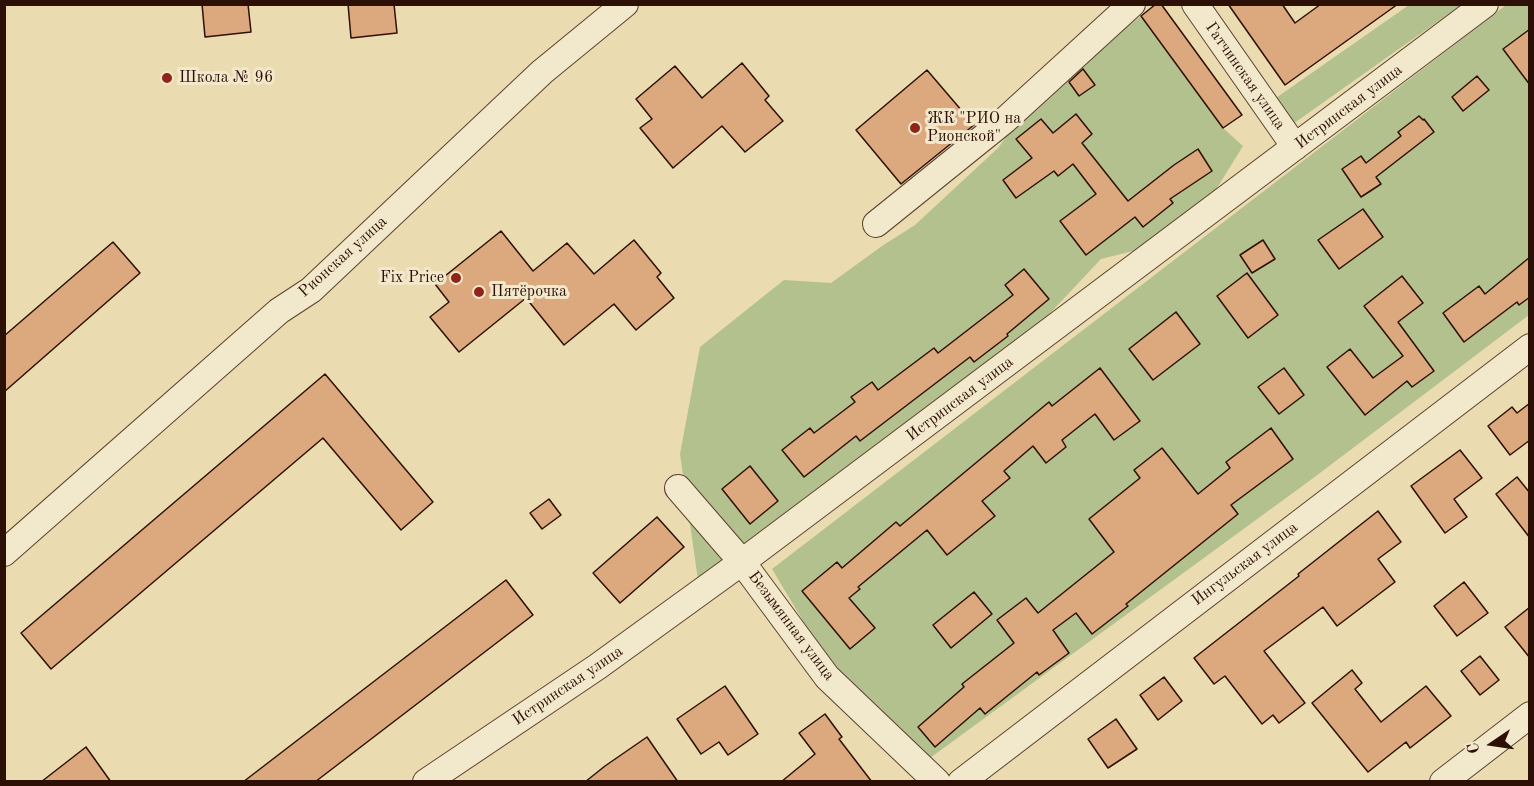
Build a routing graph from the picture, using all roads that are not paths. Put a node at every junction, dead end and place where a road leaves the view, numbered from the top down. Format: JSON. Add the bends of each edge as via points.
{"nodes":[{"id":1,"x":625,"y":4,"type":"edge"},
{"id":2,"x":1132,"y":4,"type":"edge"},
{"id":3,"x":1195,"y":4,"type":"edge"},
{"id":4,"x":1485,"y":4,"type":"edge"},
{"id":5,"x":1295,"y":147,"type":"junction"},
{"id":6,"x":876,"y":225,"type":"dead end"},
{"id":7,"x":1530,"y":347,"type":"edge"},
{"id":8,"x":678,"y":488,"type":"dead end"},
{"id":9,"x":4,"y":554,"type":"edge"},
{"id":10,"x":742,"y":562,"type":"junction"},
{"id":11,"x":1530,"y":715,"type":"edge"},
{"id":12,"x":426,"y":782,"type":"edge"},
{"id":13,"x":937,"y":782,"type":"edge"},
{"id":14,"x":961,"y":782,"type":"edge"},
{"id":15,"x":1443,"y":782,"type":"edge"}],
"edges":[{"from":1,"to":9,"type":"street","name":"Рионская улица","via":[[542,72],[311,290],[279,311]]},
{"from":2,"to":6,"type":"street","via":[[1005,120]]},
{"from":3,"to":5,"type":"street","name":"Гатчинская улица"},
{"from":4,"to":5,"type":"street","name":"Истринская улица"},
{"from":5,"to":10,"type":"street","name":"Истринская улица"},
{"from":7,"to":14,"type":"street","name":"Ингульская улица"},
{"from":8,"to":10,"type":"street","name":"Безымянная улица"},
{"from":10,"to":12,"type":"street","name":"Истринская улица","via":[[597,667]]},
{"from":10,"to":13,"type":"street","name":"Безымянная улица","via":[[827,676]]},
{"from":11,"to":15,"type":"street"}]}
